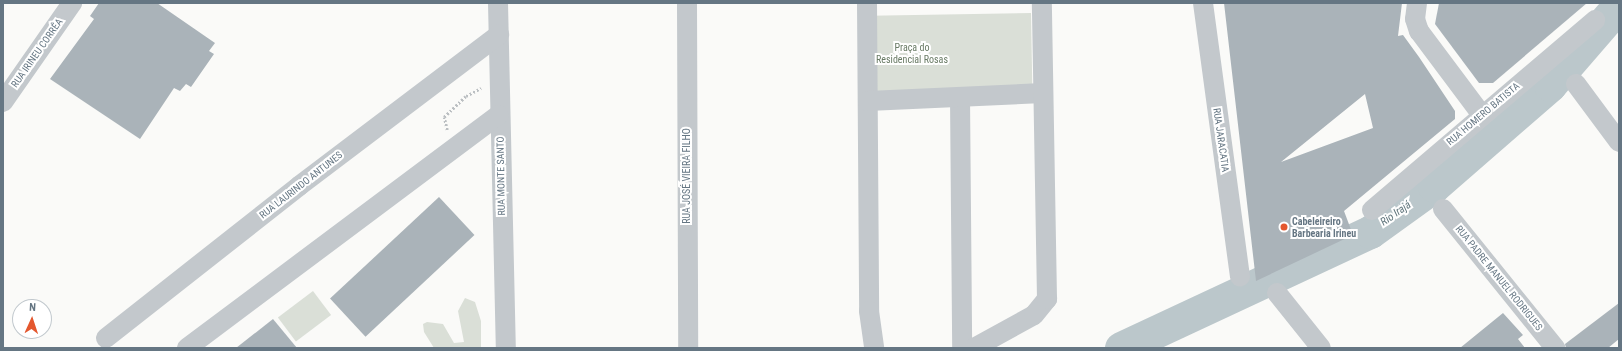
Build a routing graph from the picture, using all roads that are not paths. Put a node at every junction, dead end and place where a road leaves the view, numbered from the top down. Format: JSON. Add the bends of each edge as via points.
{"nodes":[{"id":1,"x":72,"y":3,"type":"edge"},
{"id":2,"x":498,"y":3,"type":"edge"},
{"id":3,"x":687,"y":3,"type":"edge"},
{"id":4,"x":867,"y":3,"type":"edge"},
{"id":5,"x":1042,"y":3,"type":"edge"},
{"id":6,"x":1203,"y":3,"type":"edge"},
{"id":7,"x":1417,"y":3,"type":"edge"},
{"id":8,"x":1595,"y":20,"type":"dead end"},
{"id":9,"x":499,"y":35,"type":"junction"},
{"id":10,"x":1576,"y":84,"type":"dead end"},
{"id":11,"x":1044,"y":93,"type":"junction"},
{"id":12,"x":960,"y":97,"type":"junction"},
{"id":13,"x":868,"y":101,"type":"junction"},
{"id":14,"x":3,"y":102,"type":"edge"},
{"id":15,"x":1481,"y":114,"type":"junction"},
{"id":16,"x":499,"y":115,"type":"junction"},
{"id":17,"x":1619,"y":142,"type":"edge"},
{"id":18,"x":1443,"y":209,"type":"dead end"},
{"id":19,"x":1372,"y":210,"type":"dead end"},
{"id":20,"x":1240,"y":277,"type":"dead end"},
{"id":21,"x":1277,"y":293,"type":"dead end"},
{"id":22,"x":106,"y":338,"type":"dead end"},
{"id":23,"x":186,"y":348,"type":"edge"},
{"id":24,"x":506,"y":348,"type":"edge"},
{"id":25,"x":688,"y":348,"type":"edge"},
{"id":26,"x":874,"y":348,"type":"edge"},
{"id":27,"x":962,"y":348,"type":"edge"},
{"id":28,"x":974,"y":348,"type":"edge"},
{"id":29,"x":1321,"y":348,"type":"edge"},
{"id":30,"x":1555,"y":348,"type":"edge"}],
"edges":[{"from":1,"to":14,"type":"street","name":"RUA IRINEU CORRÊA"},
{"from":2,"to":9,"type":"street","name":"RUA MONTE SANTO"},
{"from":3,"to":25,"type":"street","name":"RUA JOSÉ VIEIRA FILHO"},
{"from":4,"to":13,"type":"street"},
{"from":5,"to":11,"type":"street"},
{"from":6,"to":20,"type":"street","name":"RUA JARACATIA"},
{"from":7,"to":15,"type":"street","via":[[1415,19],[1419,31]]},
{"from":8,"to":15,"type":"street","name":"RUA HOMERO BATISTA"},
{"from":9,"to":16,"type":"street","name":"RUA MONTE SANTO"},
{"from":9,"to":22,"type":"street","name":"RUA LAURINDO ANTUNES","via":[[299,186]]},
{"from":10,"to":17,"type":"street"},
{"from":11,"to":12,"type":"street"},
{"from":11,"to":28,"type":"street","via":[[1047,299],[1034,315]]},
{"from":12,"to":13,"type":"street"},
{"from":12,"to":27,"type":"street"},
{"from":13,"to":26,"type":"street","via":[[869,311]]},
{"from":15,"to":19,"type":"street","name":"RUA HOMERO BATISTA"},
{"from":16,"to":23,"type":"street"},
{"from":16,"to":24,"type":"street","name":"RUA MONTE SANTO"},
{"from":18,"to":30,"type":"street","name":"RUA PADRE MANUEL RODRIGUES"},
{"from":21,"to":29,"type":"street"}]}
